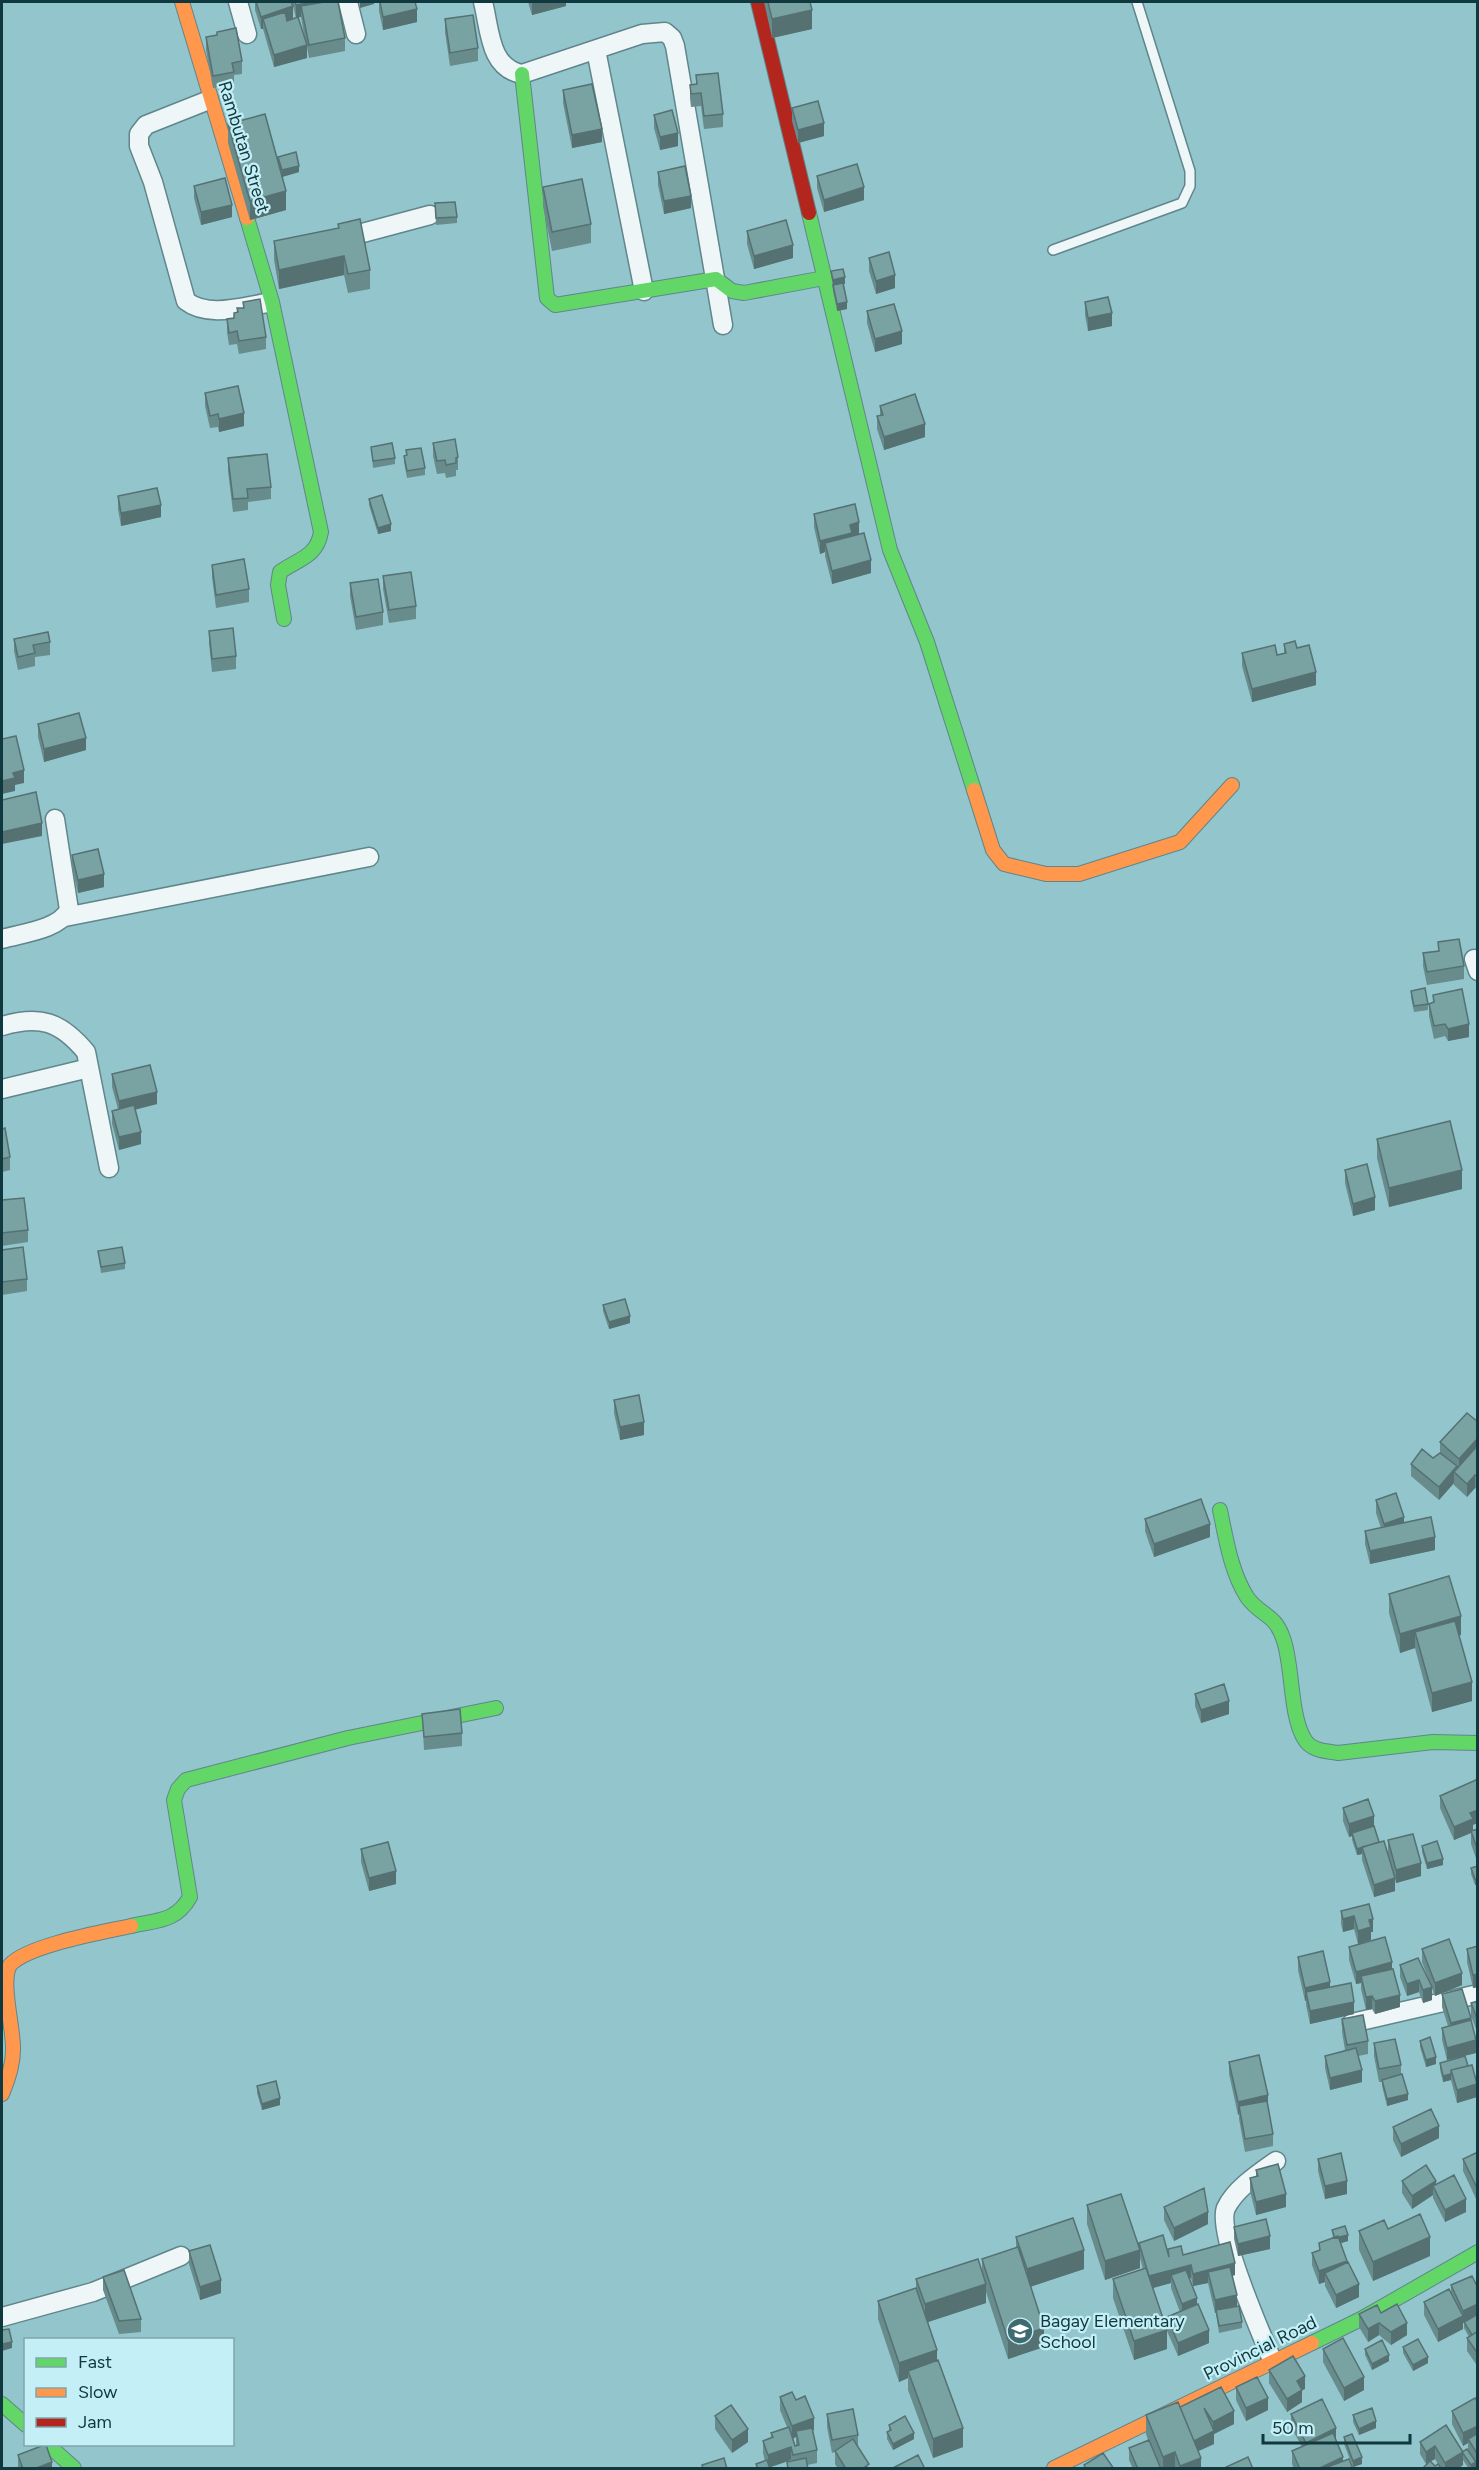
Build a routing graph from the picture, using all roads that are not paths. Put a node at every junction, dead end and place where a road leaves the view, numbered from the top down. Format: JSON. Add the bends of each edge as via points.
{"nodes":[{"id":1,"x":182,"y":2,"type":"edge"},
{"id":2,"x":238,"y":2,"type":"edge"},
{"id":3,"x":348,"y":2,"type":"edge"},
{"id":4,"x":483,"y":2,"type":"edge"},
{"id":5,"x":758,"y":2,"type":"edge"},
{"id":6,"x":1137,"y":2,"type":"edge"},
{"id":7,"x":248,"y":34,"type":"dead end"},
{"id":8,"x":356,"y":34,"type":"dead end"},
{"id":9,"x":596,"y":50,"type":"junction"},
{"id":10,"x":522,"y":74,"type":"junction"},
{"id":11,"x":209,"y":100,"type":"junction"},
{"id":12,"x":430,"y":215,"type":"dead end"},
{"id":13,"x":323,"y":243,"type":"edge"},
{"id":14,"x":1053,"y":250,"type":"dead end"},
{"id":15,"x":281,"y":255,"type":"edge"},
{"id":16,"x":260,"y":261,"type":"junction"},
{"id":17,"x":824,"y":278,"type":"junction"},
{"id":18,"x":716,"y":279,"type":"junction"},
{"id":19,"x":644,"y":291,"type":"junction"},
{"id":20,"x":272,"y":303,"type":"junction"},
{"id":21,"x":723,"y":325,"type":"dead end"},
{"id":22,"x":284,"y":619,"type":"dead end"},
{"id":23,"x":1232,"y":785,"type":"dead end"},
{"id":24,"x":55,"y":819,"type":"dead end"},
{"id":25,"x":369,"y":857,"type":"dead end"},
{"id":26,"x":64,"y":918,"type":"junction"},
{"id":27,"x":2,"y":939,"type":"edge"},
{"id":28,"x":2,"y":1026,"type":"edge"},
{"id":29,"x":89,"y":1068,"type":"junction"},
{"id":30,"x":2,"y":1089,"type":"edge"},
{"id":31,"x":109,"y":1168,"type":"dead end"},
{"id":32,"x":1220,"y":1510,"type":"dead end"},
{"id":33,"x":496,"y":1708,"type":"dead end"},
{"id":34,"x":1478,"y":1743,"type":"edge"},
{"id":35,"x":1478,"y":1994,"type":"edge"},
{"id":36,"x":1352,"y":2023,"type":"edge"},
{"id":37,"x":2,"y":2094,"type":"edge"},
{"id":38,"x":1276,"y":2161,"type":"dead end"},
{"id":39,"x":1478,"y":2252,"type":"edge"},
{"id":40,"x":181,"y":2256,"type":"dead end"},
{"id":41,"x":2,"y":2317,"type":"edge"},
{"id":42,"x":1272,"y":2362,"type":"junction"},
{"id":43,"x":2,"y":2404,"type":"edge"},
{"id":44,"x":24,"y":2424,"type":"edge"},
{"id":45,"x":48,"y":2446,"type":"edge"},
{"id":46,"x":74,"y":2469,"type":"edge"},
{"id":47,"x":1054,"y":2469,"type":"edge"}],
"edges":[{"from":1,"to":11,"type":"street","name":"Rambutan Street"},
{"from":2,"to":7,"type":"street"},
{"from":3,"to":8,"type":"street"},
{"from":4,"to":10,"type":"street","via":[[501,65]]},
{"from":5,"to":17,"type":"street"},
{"from":6,"to":14,"type":"lane","via":[[1190,171],[1190,186],[1182,203]]},
{"from":9,"to":10,"type":"street"},
{"from":9,"to":18,"type":"street","via":[[642,34],[665,32],[672,38]]},
{"from":9,"to":19,"type":"street"},
{"from":10,"to":19,"type":"street","via":[[547,298],[555,305],[564,305]]},
{"from":11,"to":16,"type":"street","name":"Rambutan Street"},
{"from":11,"to":20,"type":"street","via":[[146,124],[139,134],[139,146],[153,182],[186,302],[207,311]]},
{"from":12,"to":13,"type":"street"},
{"from":15,"to":16,"type":"street"},
{"from":16,"to":20,"type":"street","name":"Rambutan Street"},
{"from":17,"to":18,"type":"street","via":[[744,293],[732,291]]},
{"from":17,"to":23,"type":"street","via":[[890,550],[927,642],[993,850],[1004,864],[1046,874],[1079,874],[1180,842]]},
{"from":18,"to":19,"type":"street"},
{"from":18,"to":21,"type":"street"},
{"from":20,"to":22,"type":"street","name":"Rambutan Street","via":[[321,532],[320,542],[308,558],[280,572],[278,585]]},
{"from":24,"to":26,"type":"street","via":[[69,902]]},
{"from":25,"to":26,"type":"street"},
{"from":26,"to":27,"type":"street"},
{"from":28,"to":29,"type":"street","via":[[41,1020],[55,1025],[86,1052]]},
{"from":29,"to":30,"type":"street"},
{"from":29,"to":31,"type":"street"},
{"from":32,"to":34,"type":"street","via":[[1229,1554],[1245,1589],[1253,1604],[1278,1624],[1303,1738],[1312,1747],[1341,1753],[1422,1743]]},
{"from":33,"to":37,"type":"street","via":[[348,1738],[186,1780],[174,1800],[190,1897],[183,1909],[172,1917],[35,1949],[11,1963],[5,1977],[5,1996],[15,2043],[12,2075]]},
{"from":35,"to":36,"type":"street"},
{"from":38,"to":42,"type":"street","via":[[1247,2181],[1226,2208],[1224,2219],[1235,2264]]},
{"from":39,"to":42,"type":"street","name":"Provincial Road","via":[[1401,2298]]},
{"from":40,"to":41,"type":"street","via":[[93,2292]]},
{"from":42,"to":47,"type":"street","name":"Provincial Road"},
{"from":43,"to":44,"type":"street"},
{"from":45,"to":46,"type":"street"}]}
